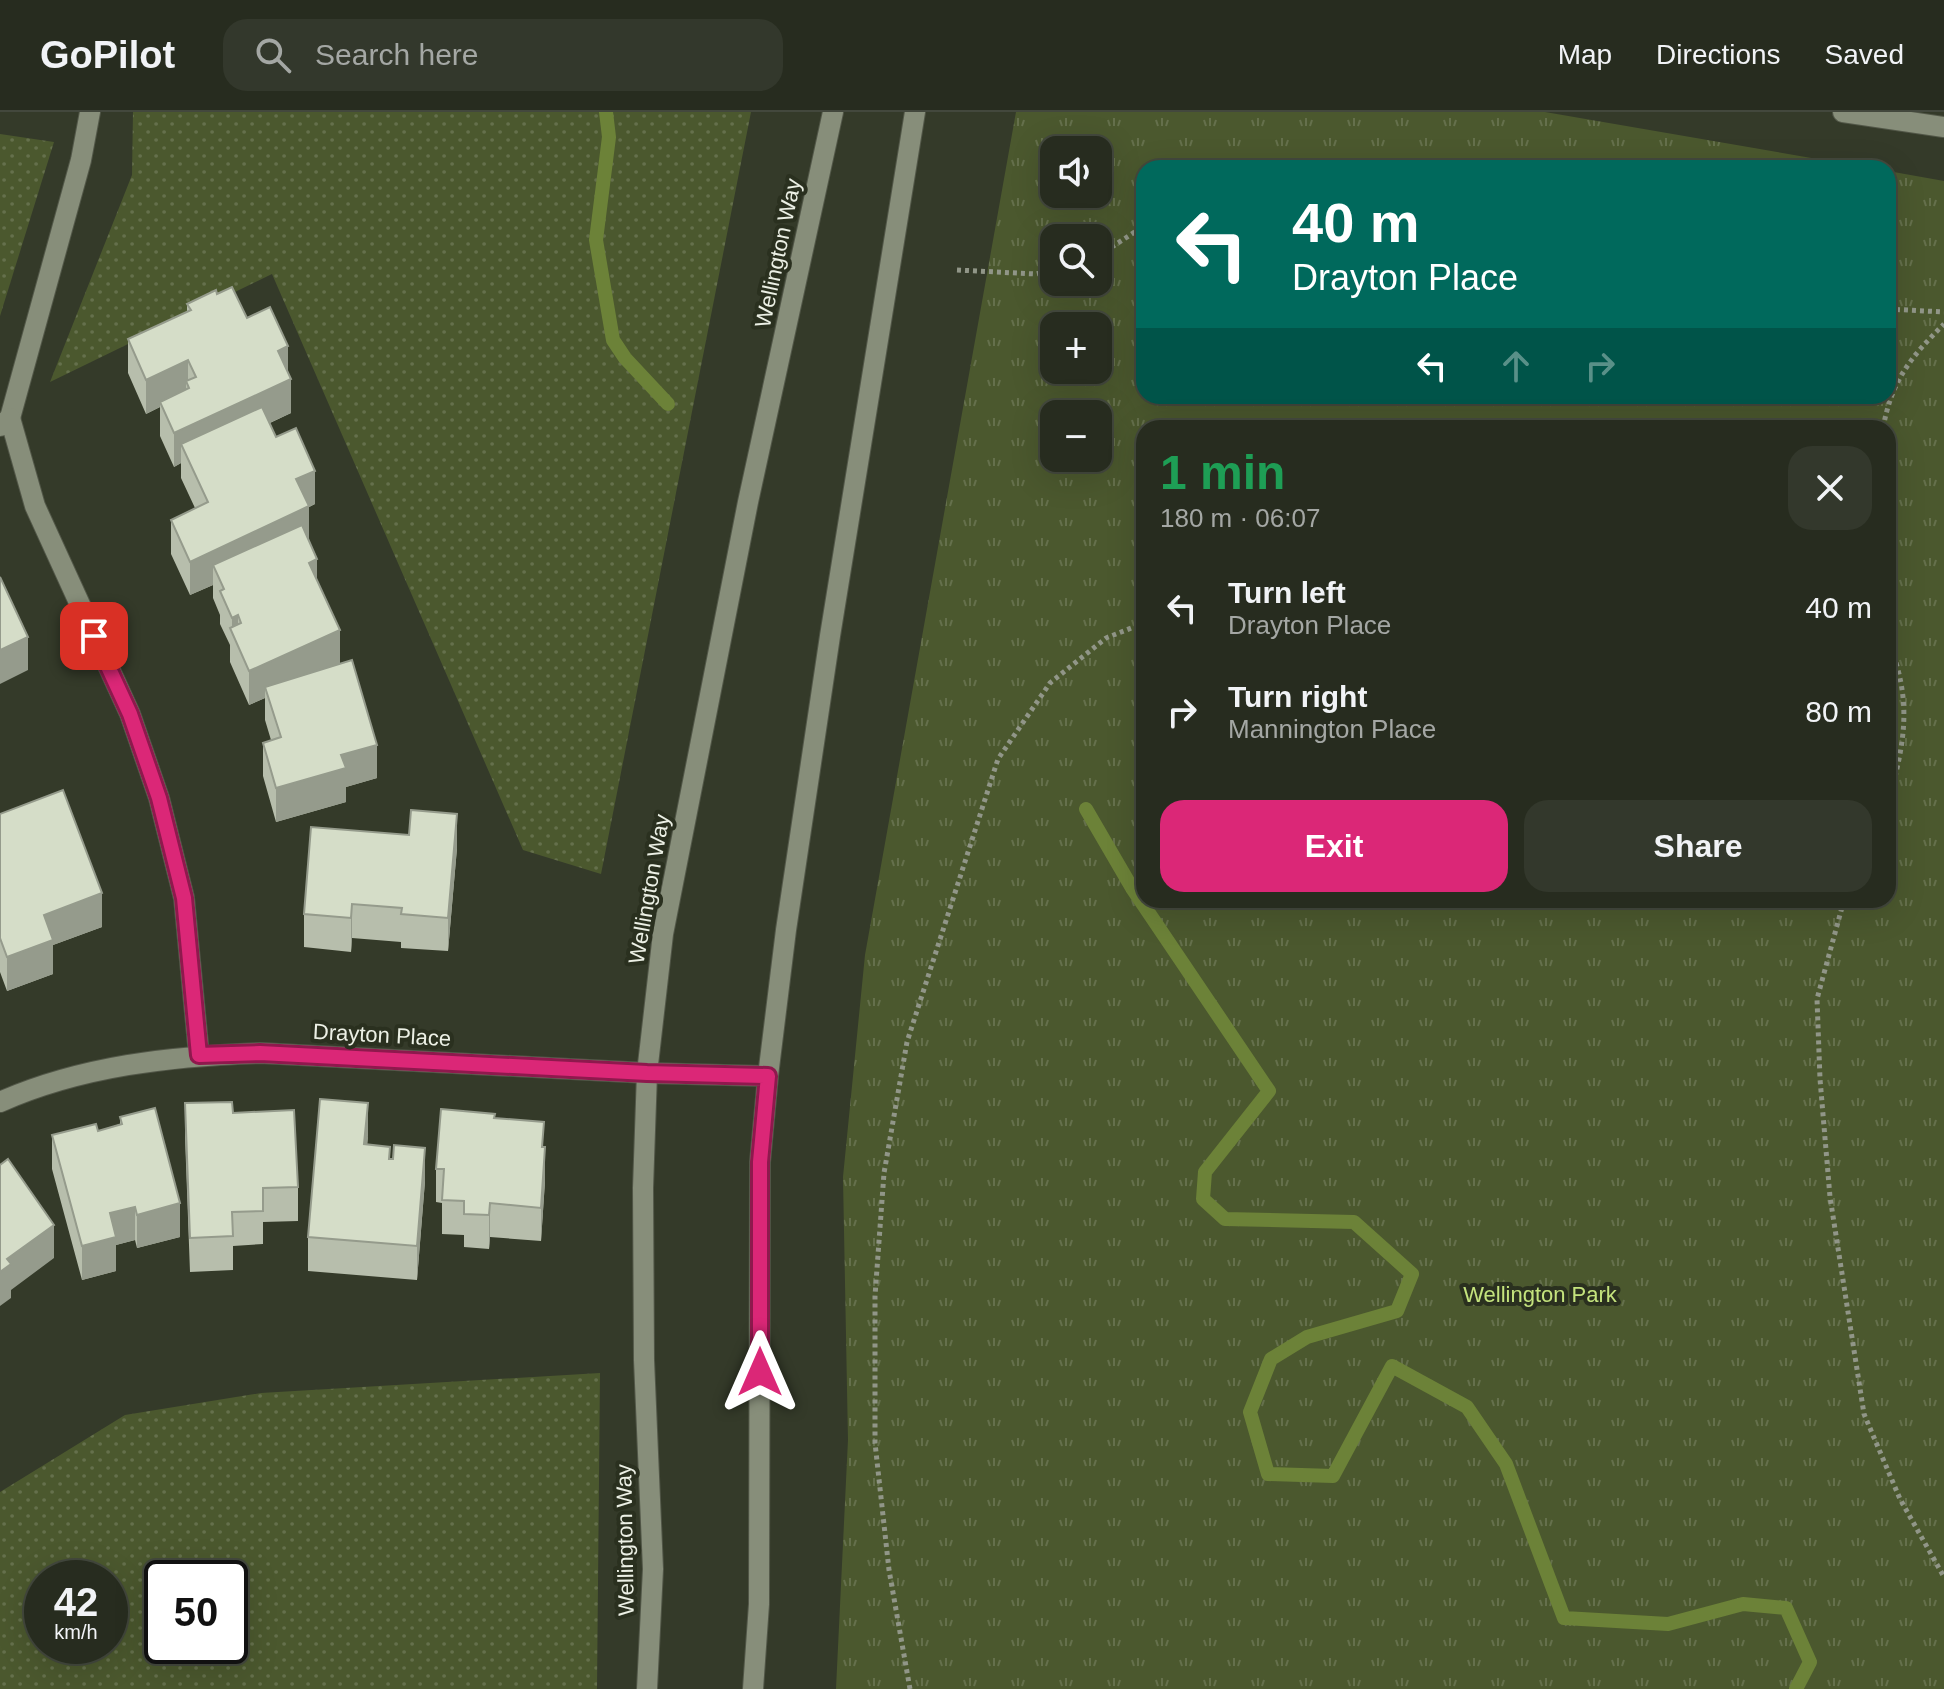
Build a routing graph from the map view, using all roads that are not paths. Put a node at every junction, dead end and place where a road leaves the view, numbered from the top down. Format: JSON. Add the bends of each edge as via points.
{"nodes":[{"id":1,"x":90,"y":112,"type":"edge"},
{"id":2,"x":833,"y":112,"type":"edge"},
{"id":3,"x":915,"y":112,"type":"edge"},
{"id":4,"x":1843,"y":112,"type":"edge"},
{"id":5,"x":1944,"y":127,"type":"edge"},
{"id":6,"x":5,"y":422,"type":"edge"},
{"id":7,"x":199,"y":1055,"type":"junction"},
{"id":8,"x":647,"y":1073,"type":"junction"},
{"id":9,"x":768,"y":1076,"type":"junction"},
{"id":10,"x":0,"y":1102,"type":"edge"},
{"id":11,"x":647,"y":1689,"type":"edge"},
{"id":12,"x":753,"y":1689,"type":"edge"}],
"edges":[{"from":1,"to":6,"type":"main road","via":[[81,160]]},
{"from":2,"to":8,"type":"main road","name":"Wellington Way","via":[[748,502],[666,919]]},
{"from":3,"to":9,"type":"main road","via":[[827,652]]},
{"from":4,"to":5,"type":"main road"},
{"from":6,"to":7,"type":"main road","via":[[35,506],[130,714],[159,798],[184,898]]},
{"from":7,"to":8,"type":"main road","name":"Drayton Place","via":[[260,1053]]},
{"from":7,"to":10,"type":"main road","name":"Drayton Place","via":[[99,1070]]},
{"from":8,"to":9,"type":"main road","name":"Drayton Place"},
{"from":8,"to":11,"type":"main road","name":"Wellington Way","via":[[644,1360],[653,1569]]},
{"from":9,"to":12,"type":"main road","via":[[760,1162],[759,1588]]}]}
